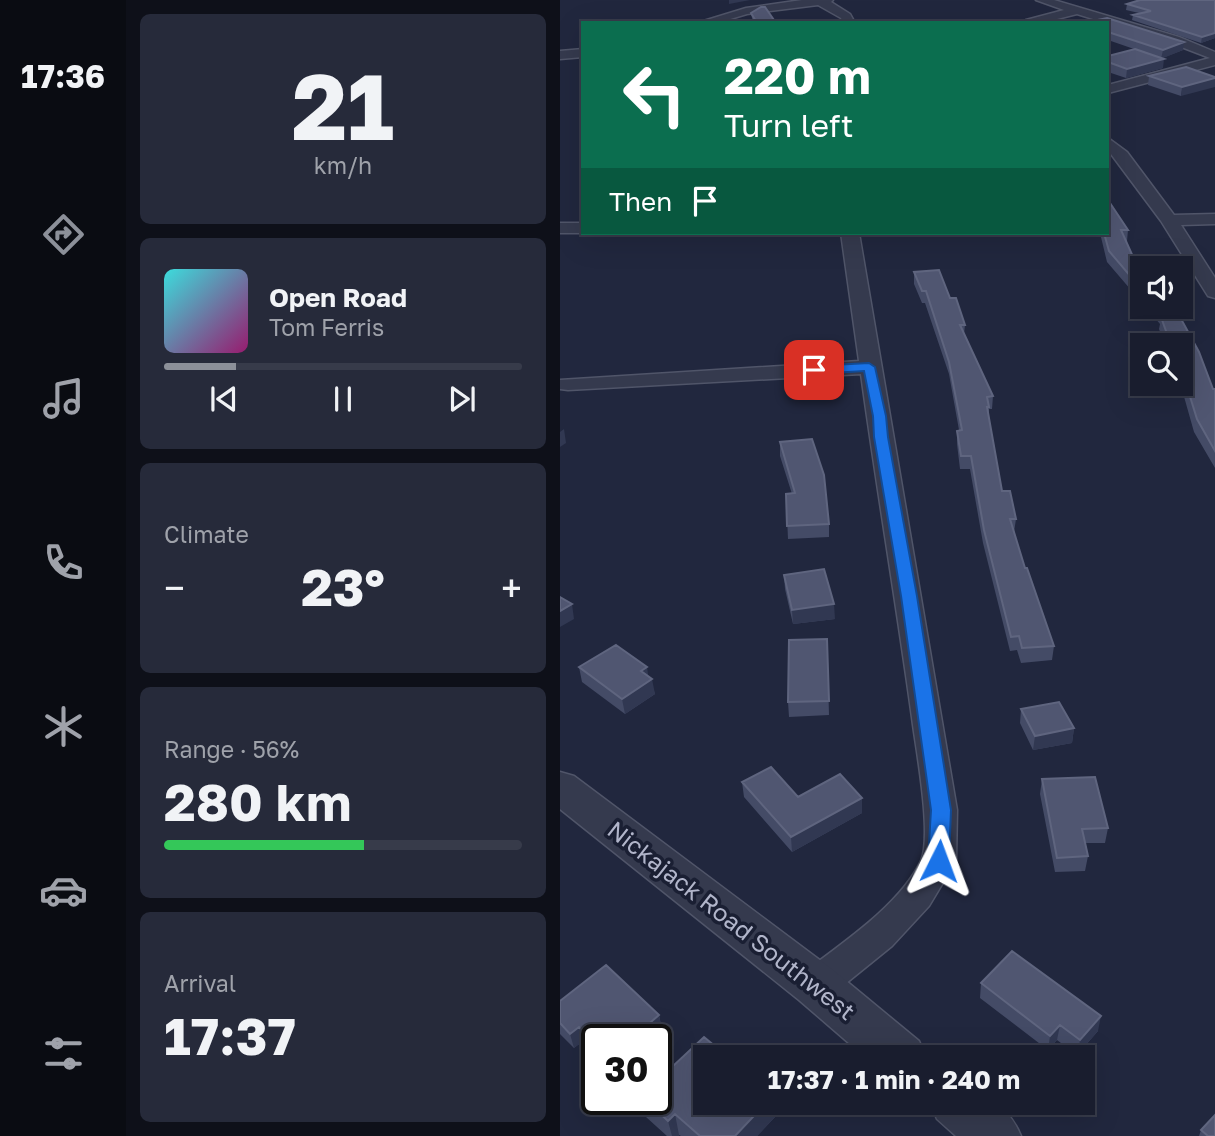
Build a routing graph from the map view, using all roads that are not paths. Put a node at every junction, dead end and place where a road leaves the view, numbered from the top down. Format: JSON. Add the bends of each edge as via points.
{"nodes":[{"id":1,"x":827,"y":0,"type":"edge"},
{"id":2,"x":1042,"y":0,"type":"edge"},
{"id":3,"x":820,"y":1,"type":"edge"},
{"id":4,"x":1077,"y":10,"type":"junction"},
{"id":5,"x":710,"y":21,"type":"edge"},
{"id":6,"x":848,"y":21,"type":"edge"},
{"id":7,"x":1034,"y":21,"type":"edge"},
{"id":8,"x":581,"y":53,"type":"edge"},
{"id":9,"x":560,"y":55,"type":"edge"},
{"id":10,"x":1215,"y":56,"type":"edge"},
{"id":11,"x":1215,"y":61,"type":"edge"},
{"id":12,"x":1109,"y":89,"type":"edge"},
{"id":13,"x":1109,"y":143,"type":"edge"},
{"id":14,"x":1215,"y":219,"type":"edge"},
{"id":15,"x":1170,"y":220,"type":"junction"},
{"id":16,"x":560,"y":228,"type":"edge"},
{"id":17,"x":581,"y":228,"type":"edge"},
{"id":18,"x":850,"y":235,"type":"edge"},
{"id":19,"x":1215,"y":292,"type":"edge"},
{"id":20,"x":869,"y":367,"type":"junction"},
{"id":21,"x":568,"y":384,"type":"dead end"},
{"id":22,"x":560,"y":787,"type":"edge"},
{"id":23,"x":816,"y":985,"type":"junction"},
{"id":24,"x":887,"y":1045,"type":"edge"},
{"id":25,"x":970,"y":1115,"type":"edge"},
{"id":26,"x":995,"y":1136,"type":"edge"}],
"edges":[{"from":1,"to":3,"type":"street"},
{"from":2,"to":4,"type":"street"},
{"from":3,"to":5,"type":"street","via":[[755,9]]},
{"from":3,"to":6,"type":"street"},
{"from":4,"to":7,"type":"street"},
{"from":4,"to":10,"type":"street"},
{"from":8,"to":9,"type":"street"},
{"from":11,"to":12,"type":"street"},
{"from":13,"to":15,"type":"street"},
{"from":14,"to":15,"type":"street"},
{"from":15,"to":19,"type":"street"},
{"from":16,"to":17,"type":"street"},
{"from":18,"to":20,"type":"street"},
{"from":20,"to":21,"type":"street"},
{"from":20,"to":23,"type":"street","via":[[941,810],[939,861],[917,896],[880,935]]},
{"from":22,"to":23,"type":"street","name":"Nickajack Road Southwest"},
{"from":23,"to":24,"type":"street","name":"Nickajack Road Southwest"},
{"from":25,"to":26,"type":"street"}]}
